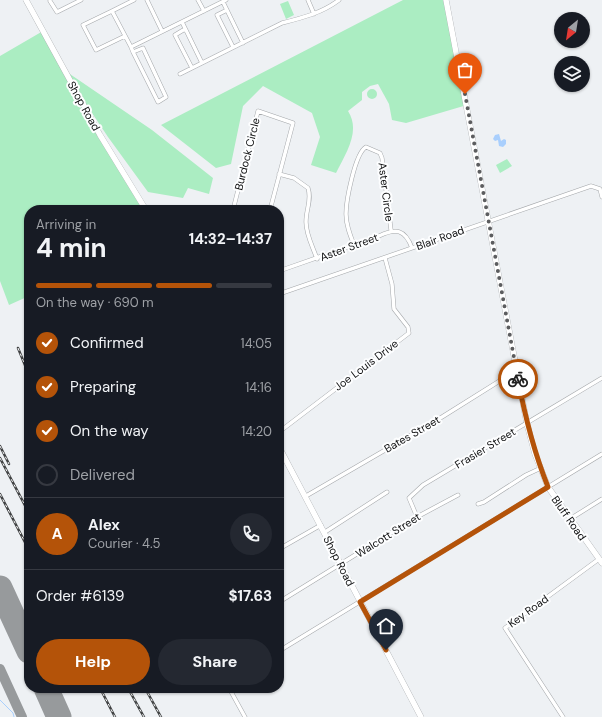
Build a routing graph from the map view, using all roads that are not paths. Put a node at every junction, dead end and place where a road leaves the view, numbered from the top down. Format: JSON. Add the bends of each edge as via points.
{"nodes":[{"id":1,"x":26,"y":0,"type":"edge"},
{"id":2,"x":51,"y":0,"type":"edge"},
{"id":3,"x":81,"y":0,"type":"edge"},
{"id":4,"x":134,"y":0,"type":"edge"},
{"id":5,"x":147,"y":0,"type":"edge"},
{"id":6,"x":198,"y":0,"type":"edge"},
{"id":7,"x":308,"y":0,"type":"edge"},
{"id":8,"x":339,"y":0,"type":"edge"},
{"id":9,"x":446,"y":0,"type":"edge"},
{"id":10,"x":224,"y":1,"type":"edge"},
{"id":11,"x":227,"y":10,"type":"junction"},
{"id":12,"x":112,"y":11,"type":"junction"},
{"id":13,"x":204,"y":11,"type":"junction"},
{"id":14,"x":314,"y":14,"type":"junction"},
{"id":15,"x":182,"y":22,"type":"junction"},
{"id":16,"x":186,"y":29,"type":"junction"},
{"id":17,"x":162,"y":31,"type":"junction"},
{"id":18,"x":125,"y":36,"type":"junction"},
{"id":19,"x":243,"y":43,"type":"junction"},
{"id":20,"x":131,"y":46,"type":"junction"},
{"id":21,"x":233,"y":47,"type":"junction"},
{"id":22,"x":134,"y":52,"type":"junction"},
{"id":23,"x":202,"y":63,"type":"junction"},
{"id":24,"x":192,"y":68,"type":"junction"},
{"id":25,"x":180,"y":74,"type":"dead end"},
{"id":26,"x":279,"y":174,"type":"junction"},
{"id":27,"x":602,"y":197,"type":"edge"},
{"id":28,"x":143,"y":205,"type":"edge"},
{"id":29,"x":234,"y":205,"type":"edge"},
{"id":30,"x":271,"y":205,"type":"edge"},
{"id":31,"x":489,"y":221,"type":"junction"},
{"id":32,"x":391,"y":230,"type":"junction"},
{"id":33,"x":354,"y":245,"type":"junction"},
{"id":34,"x":412,"y":248,"type":"junction"},
{"id":35,"x":385,"y":258,"type":"junction"},
{"id":36,"x":317,"y":259,"type":"junction"},
{"id":37,"x":284,"y":270,"type":"edge"},
{"id":38,"x":284,"y":292,"type":"edge"},
{"id":39,"x":516,"y":370,"type":"junction"},
{"id":40,"x":602,"y":378,"type":"edge"},
{"id":41,"x":527,"y":424,"type":"junction"},
{"id":42,"x":284,"y":428,"type":"edge"},
{"id":43,"x":602,"y":454,"type":"edge"},
{"id":44,"x":285,"y":459,"type":"edge"},
{"id":45,"x":540,"y":468,"type":"junction"},
{"id":46,"x":548,"y":487,"type":"junction"},
{"id":47,"x":387,"y":492,"type":"dead end"},
{"id":48,"x":458,"y":495,"type":"dead end"},
{"id":49,"x":306,"y":496,"type":"junction"},
{"id":50,"x":602,"y":499,"type":"edge"},
{"id":51,"x":478,"y":504,"type":"dead end"},
{"id":52,"x":417,"y":517,"type":"junction"},
{"id":53,"x":570,"y":520,"type":"junction"},
{"id":54,"x":321,"y":525,"type":"junction"},
{"id":55,"x":325,"y":532,"type":"junction"},
{"id":56,"x":284,"y":546,"type":"edge"},
{"id":57,"x":600,"y":561,"type":"edge"},
{"id":58,"x":342,"y":564,"type":"junction"},
{"id":59,"x":284,"y":599,"type":"edge"},
{"id":60,"x":360,"y":602,"type":"junction"},
{"id":61,"x":284,"y":648,"type":"edge"},
{"id":62,"x":232,"y":693,"type":"edge"},
{"id":63,"x":245,"y":717,"type":"edge"},
{"id":64,"x":421,"y":717,"type":"edge"},
{"id":65,"x":563,"y":717,"type":"edge"}],
"edges":[{"from":1,"to":28,"type":"main road","name":"Shop Road","via":[[100,135]]},
{"from":2,"to":3,"type":"street","via":[[57,12]]},
{"from":4,"to":12,"type":"street"},
{"from":5,"to":17,"type":"street"},
{"from":6,"to":13,"type":"street"},
{"from":7,"to":14,"type":"street"},
{"from":8,"to":14,"type":"street","via":[[329,8]]},
{"from":9,"to":31,"type":"main road","name":"Bluff Road"},
{"from":10,"to":11,"type":"street"},
{"from":10,"to":13,"type":"street"},
{"from":11,"to":19,"type":"street"},
{"from":11,"to":21,"type":"street","via":[[217,15]]},
{"from":12,"to":18,"type":"street"},
{"from":12,"to":18,"type":"street","via":[[83,25],[92,44],[96,50]]},
{"from":13,"to":15,"type":"street"},
{"from":14,"to":19,"type":"street","via":[[282,23]]},
{"from":15,"to":16,"type":"street"},
{"from":15,"to":17,"type":"street"},
{"from":16,"to":23,"type":"street"},
{"from":16,"to":24,"type":"street","via":[[175,35]]},
{"from":17,"to":20,"type":"street"},
{"from":18,"to":20,"type":"street"},
{"from":19,"to":21,"type":"street"},
{"from":20,"to":22,"type":"street"},
{"from":21,"to":23,"type":"street"},
{"from":22,"to":22,"type":"street","via":[[158,102],[166,97],[142,48]]},
{"from":23,"to":24,"type":"street"},
{"from":24,"to":25,"type":"street"},
{"from":26,"to":29,"type":"street","name":"Burdock Circle","via":[[293,123],[258,111]]},
{"from":26,"to":30,"type":"street"},
{"from":26,"to":36,"type":"street","via":[[294,178],[308,188],[311,197],[306,222]]},
{"from":27,"to":31,"type":"street","name":"Blair Road","via":[[600,189],[591,186]]},
{"from":31,"to":34,"type":"street","name":"Blair Road"},
{"from":31,"to":39,"type":"main road","name":"Bluff Road"},
{"from":32,"to":33,"type":"street","name":"Aster Street"},
{"from":32,"to":33,"type":"street","name":"Aster Circle","via":[[382,158],[380,153],[366,147],[360,153],[346,213]]},
{"from":32,"to":34,"type":"street","name":"Aster Street","via":[[405,235]]},
{"from":33,"to":36,"type":"street","name":"Aster Street"},
{"from":34,"to":35,"type":"street","name":"Blair Road"},
{"from":35,"to":38,"type":"street","name":"Blair Road"},
{"from":35,"to":42,"type":"street","name":"Joe Louis Drive","via":[[392,284],[394,309],[408,328],[408,333]]},
{"from":36,"to":37,"type":"street","name":"Aster Street"},
{"from":39,"to":41,"type":"main road","name":"Bluff Road"},
{"from":39,"to":49,"type":"street","name":"Bates Street","via":[[442,417]]},
{"from":40,"to":41,"type":"street","name":"Frasier Street"},
{"from":41,"to":45,"type":"main road","name":"Bluff Road"},
{"from":41,"to":52,"type":"street","name":"Frasier Street","via":[[412,494],[409,498],[410,503]]},
{"from":43,"to":46,"type":"street"},
{"from":44,"to":49,"type":"main road","name":"Shop Road"},
{"from":45,"to":46,"type":"main road","name":"Bluff Road"},
{"from":45,"to":51,"type":"street"},
{"from":46,"to":53,"type":"main road","name":"Bluff Road"},
{"from":46,"to":60,"type":"street"},
{"from":47,"to":55,"type":"street"},
{"from":48,"to":52,"type":"street","name":"Walcott Street"},
{"from":49,"to":54,"type":"main road","name":"Shop Road"},
{"from":50,"to":53,"type":"street"},
{"from":52,"to":58,"type":"street","name":"Walcott Street"},
{"from":53,"to":57,"type":"main road","name":"Bluff Road"},
{"from":54,"to":55,"type":"main road","name":"Shop Road"},
{"from":54,"to":56,"type":"street"},
{"from":55,"to":58,"type":"main road","name":"Shop Road"},
{"from":57,"to":65,"type":"street","name":"Key Road","via":[[505,628]]},
{"from":58,"to":59,"type":"street","name":"Walcott Street"},
{"from":58,"to":60,"type":"main road","name":"Shop Road"},
{"from":60,"to":61,"type":"street"},
{"from":60,"to":64,"type":"main road","name":"Shop Road"},
{"from":62,"to":63,"type":"street"}]}
